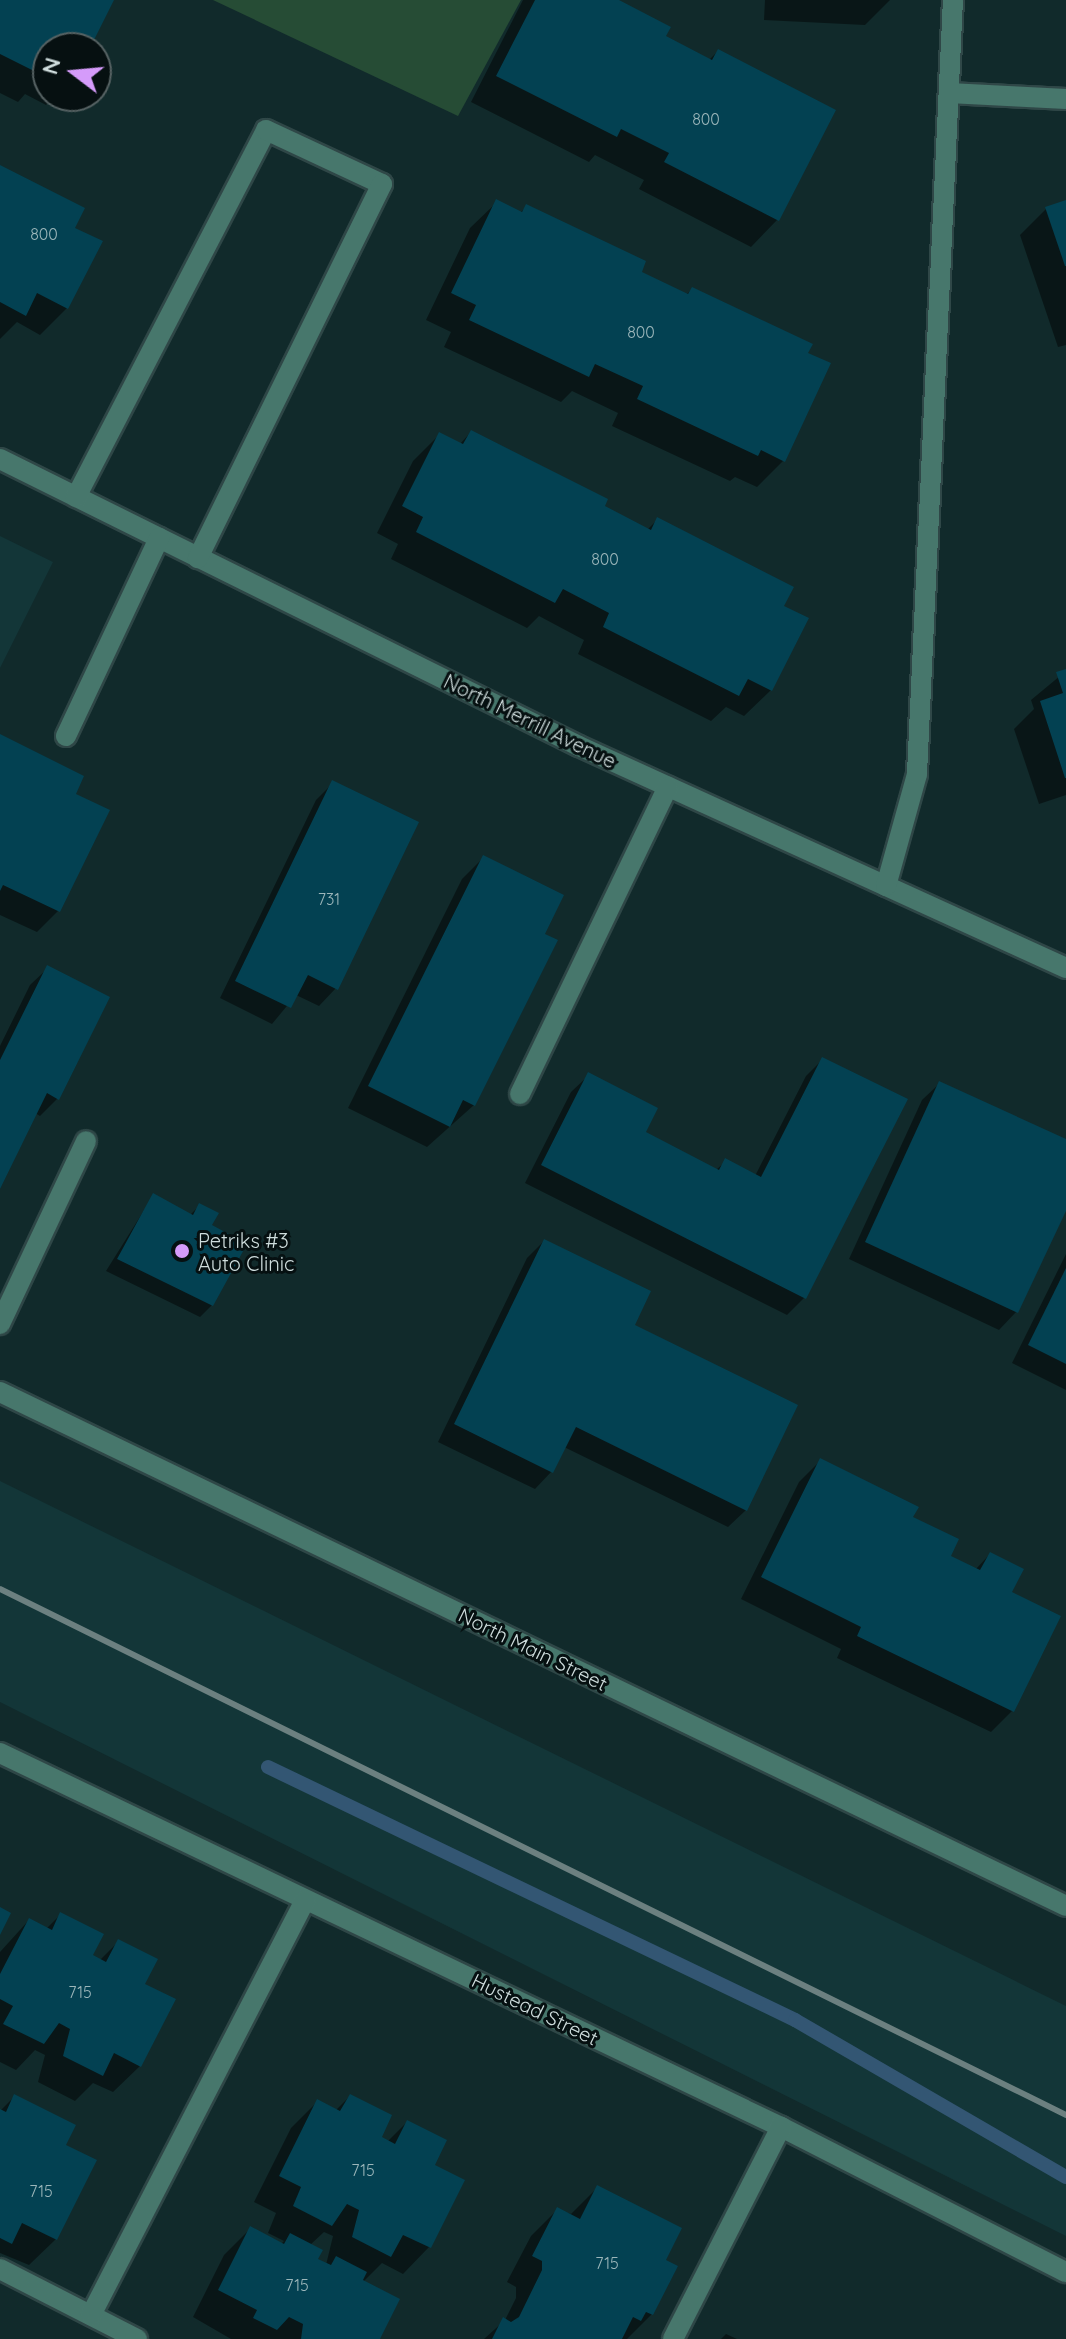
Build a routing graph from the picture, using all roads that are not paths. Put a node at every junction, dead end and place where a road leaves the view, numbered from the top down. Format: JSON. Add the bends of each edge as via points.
{"nodes":[{"id":1,"x":953,"y":0,"type":"edge"},
{"id":2,"x":949,"y":93,"type":"junction"},
{"id":3,"x":1066,"y":99,"type":"edge"},
{"id":4,"x":0,"y":459,"type":"edge"},
{"id":5,"x":76,"y":497,"type":"junction"},
{"id":6,"x":159,"y":538,"type":"junction"},
{"id":7,"x":198,"y":558,"type":"junction"},
{"id":8,"x":66,"y":736,"type":"dead end"},
{"id":9,"x":668,"y":787,"type":"junction"},
{"id":10,"x":886,"y":886,"type":"junction"},
{"id":11,"x":1066,"y":968,"type":"edge"},
{"id":12,"x":520,"y":1094,"type":"dead end"},
{"id":13,"x":86,"y":1141,"type":"dead end"},
{"id":14,"x":0,"y":1324,"type":"edge"},
{"id":15,"x":0,"y":1392,"type":"edge"},
{"id":16,"x":0,"y":1753,"type":"edge"},
{"id":17,"x":305,"y":1900,"type":"junction"},
{"id":18,"x":1066,"y":1906,"type":"edge"},
{"id":19,"x":781,"y":2127,"type":"junction"},
{"id":20,"x":0,"y":2269,"type":"edge"},
{"id":21,"x":1066,"y":2272,"type":"edge"},
{"id":22,"x":91,"y":2315,"type":"junction"},
{"id":23,"x":137,"y":2339,"type":"edge"},
{"id":24,"x":673,"y":2339,"type":"edge"}],
"edges":[{"from":1,"to":2,"type":"street"},
{"from":2,"to":3,"type":"street"},
{"from":2,"to":10,"type":"street","via":[[917,774]]},
{"from":4,"to":5,"type":"street","name":"North Merrill Avenue"},
{"from":5,"to":6,"type":"street","name":"North Merrill Avenue"},
{"from":5,"to":7,"type":"street","via":[[266,130],[382,184]]},
{"from":6,"to":7,"type":"street","name":"North Merrill Avenue"},
{"from":6,"to":8,"type":"street"},
{"from":7,"to":9,"type":"street","name":"North Merrill Avenue"},
{"from":9,"to":10,"type":"street","name":"North Merrill Avenue"},
{"from":9,"to":12,"type":"street"},
{"from":10,"to":11,"type":"street","name":"North Merrill Avenue"},
{"from":13,"to":14,"type":"street"},
{"from":15,"to":18,"type":"street","name":"North Main Street"},
{"from":16,"to":17,"type":"street","name":"Hustead Street"},
{"from":17,"to":19,"type":"street","name":"Hustead Street"},
{"from":17,"to":22,"type":"street"},
{"from":19,"to":21,"type":"street","name":"Hustead Street"},
{"from":19,"to":24,"type":"street"},
{"from":20,"to":22,"type":"street"},
{"from":22,"to":23,"type":"street"}]}
